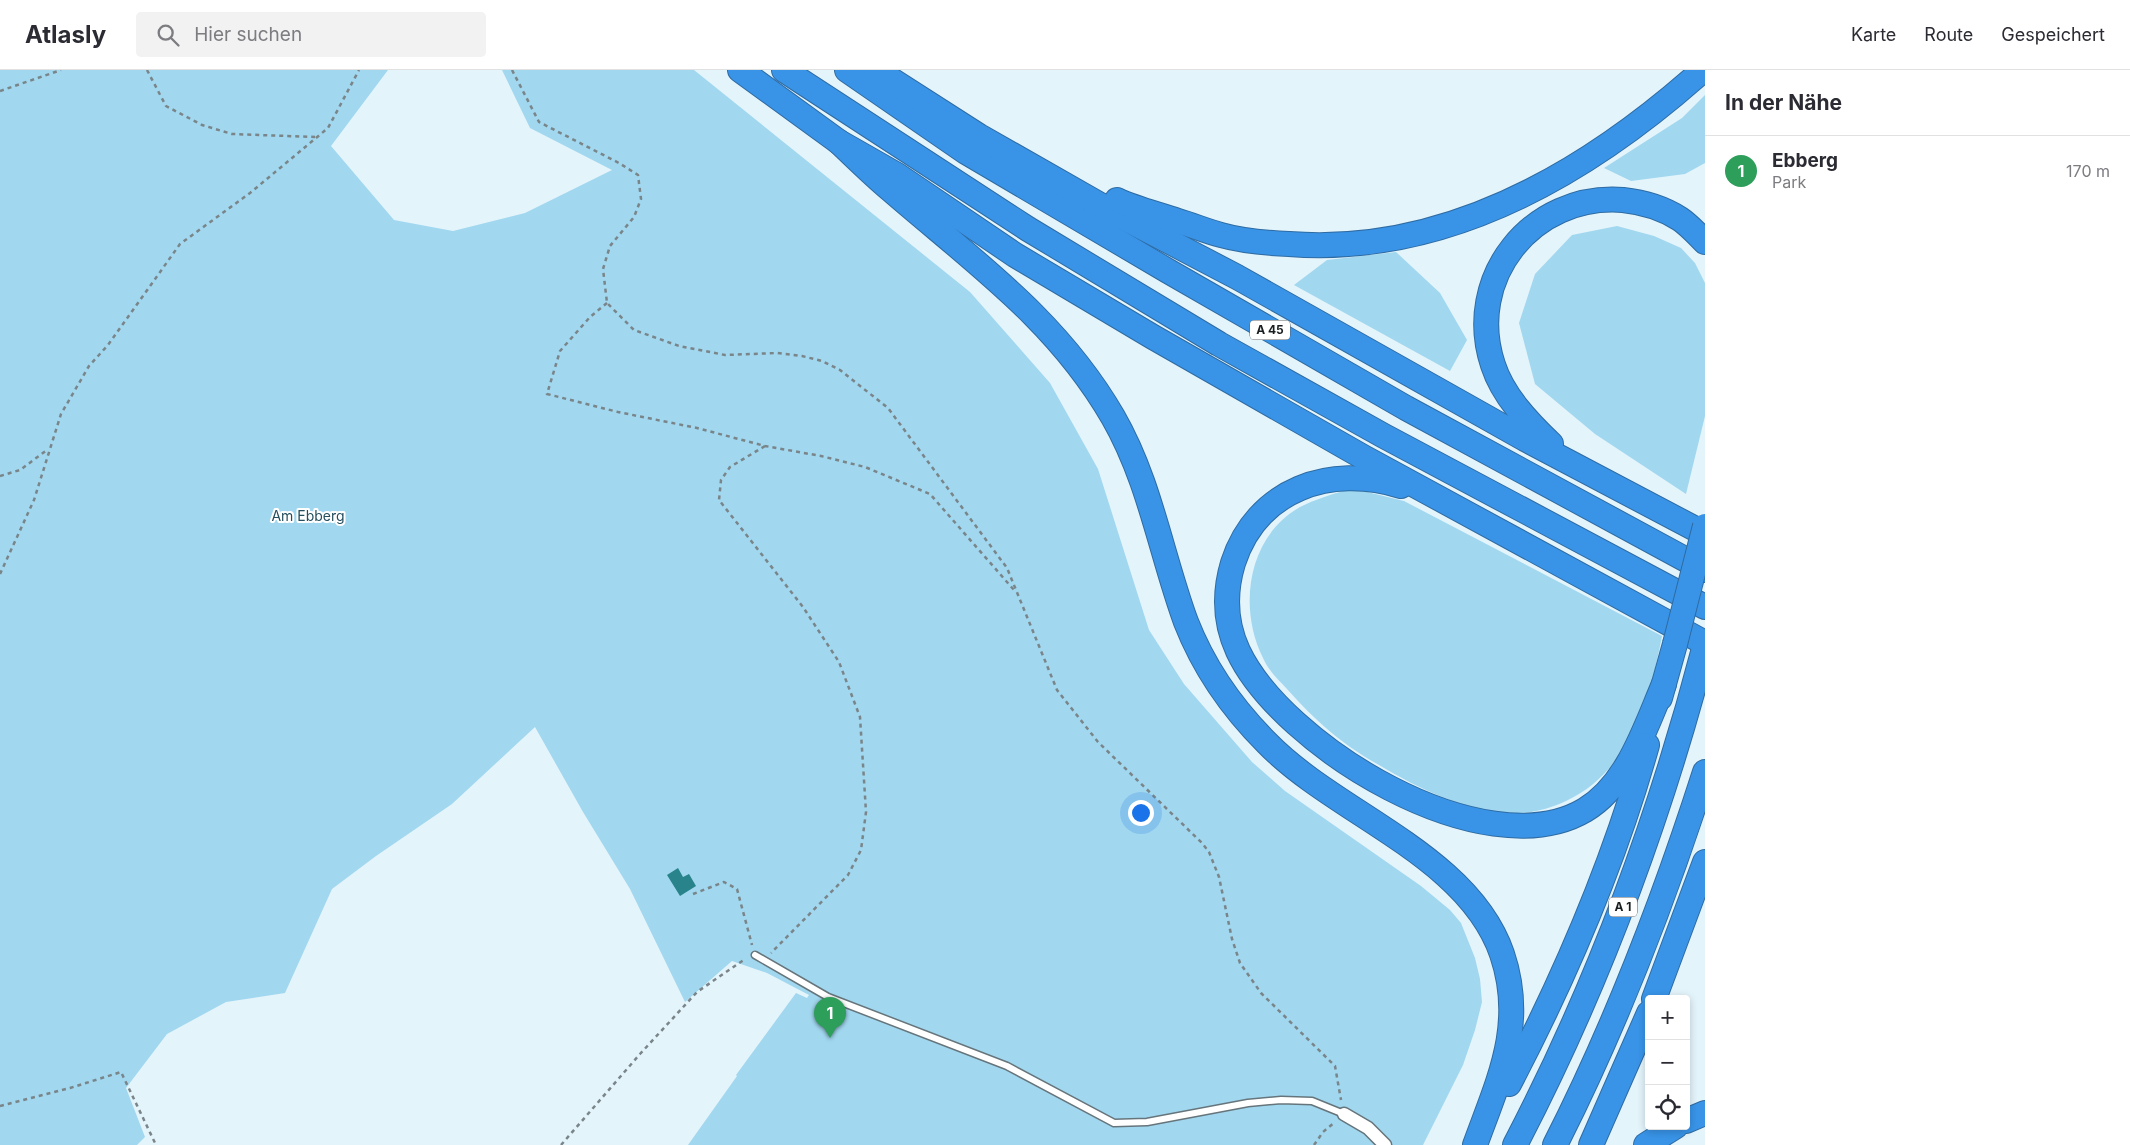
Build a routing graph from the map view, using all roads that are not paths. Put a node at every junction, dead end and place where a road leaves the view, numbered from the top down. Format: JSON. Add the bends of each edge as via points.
{"nodes":[{"id":1,"x":740,"y":70,"type":"edge"},
{"id":2,"x":784,"y":70,"type":"edge"},
{"id":3,"x":847,"y":70,"type":"edge"},
{"id":4,"x":876,"y":70,"type":"edge"},
{"id":5,"x":1703,"y":70,"type":"edge"},
{"id":6,"x":979,"y":136,"type":"junction"},
{"id":7,"x":839,"y":142,"type":"junction"},
{"id":8,"x":1705,"y":242,"type":"edge"},
{"id":9,"x":1572,"y":464,"type":"junction"},
{"id":10,"x":1705,"y":526,"type":"edge"},
{"id":11,"x":1494,"y":529,"type":"junction"},
{"id":12,"x":1705,"y":534,"type":"edge"},
{"id":13,"x":1705,"y":570,"type":"edge"},
{"id":14,"x":1705,"y":607,"type":"edge"},
{"id":15,"x":1704,"y":648,"type":"edge"},
{"id":16,"x":1664,"y":684,"type":"junction"},
{"id":17,"x":1705,"y":772,"type":"edge"},
{"id":18,"x":1705,"y":862,"type":"edge"},
{"id":19,"x":754,"y":955,"type":"road end"},
{"id":20,"x":1655,"y":995,"type":"edge"},
{"id":21,"x":1645,"y":1022,"type":"edge"},
{"id":22,"x":1705,"y":1113,"type":"edge"},
{"id":23,"x":1344,"y":1114,"type":"joint"},
{"id":24,"x":1690,"y":1119,"type":"edge"},
{"id":25,"x":1670,"y":1130,"type":"edge"},
{"id":26,"x":1385,"y":1145,"type":"edge"},
{"id":27,"x":1476,"y":1145,"type":"edge"},
{"id":28,"x":1515,"y":1145,"type":"edge"},
{"id":29,"x":1555,"y":1145,"type":"edge"},
{"id":30,"x":1591,"y":1145,"type":"edge"},
{"id":31,"x":1646,"y":1145,"type":"edge"}],
"edges":[{"from":1,"to":7,"type":"highway"},
{"from":2,"to":14,"type":"highway","number":"A 45","via":[[1028,230],[1220,344],[1375,431]]},
{"from":3,"to":13,"type":"highway","number":"A 45","via":[[966,152],[1159,266],[1406,408]]},
{"from":4,"to":6,"type":"highway"},
{"from":5,"to":6,"type":"highway","via":[[1613,143],[1539,186],[1488,211],[1451,224],[1370,243],[1301,245],[1222,236],[1126,204]]},
{"from":6,"to":9,"type":"highway"},
{"from":7,"to":11,"type":"highway","via":[[898,175],[1015,255],[1153,337]]},
{"from":7,"to":27,"type":"highway","via":[[888,188],[1011,291],[1067,350],[1092,384],[1134,460],[1190,630],[1217,683],[1240,715],[1297,770],[1435,866],[1479,909],[1501,952],[1512,1002],[1512,1030],[1501,1074]]},
{"from":8,"to":9,"type":"highway","via":[[1680,219],[1651,206],[1634,201],[1588,201],[1568,206],[1536,224],[1502,262],[1489,295],[1487,311],[1488,348],[1494,367],[1502,386],[1525,419]]},
{"from":9,"to":12,"type":"highway"},
{"from":10,"to":16,"type":"highway","bridge":true},
{"from":11,"to":15,"type":"highway"},
{"from":11,"to":16,"type":"highway","via":[[1416,492],[1387,482],[1344,478],[1316,483],[1276,500],[1255,521],[1238,548],[1228,585],[1226,602],[1230,624],[1247,668],[1296,725],[1333,755],[1432,807],[1467,819],[1500,825],[1562,820],[1584,810],[1602,796],[1633,754]]},
{"from":15,"to":28,"type":"highway","number":"A 1","via":[[1676,749],[1620,914],[1568,1036]]},
{"from":16,"to":27,"type":"highway","via":[[1623,826],[1593,906],[1557,988]]},
{"from":17,"to":29,"type":"highway","number":"A 1","via":[[1654,922],[1618,1013]]},
{"from":18,"to":20,"type":"highway"},
{"from":19,"to":23,"type":"lane","via":[[828,998],[1007,1066],[1114,1122],[1147,1122],[1281,1100],[1312,1101]]},
{"from":21,"to":30,"type":"highway"},
{"from":22,"to":24,"type":"highway"},
{"from":23,"to":26,"type":"street","via":[[1368,1128]]},
{"from":25,"to":31,"type":"highway"}]}
